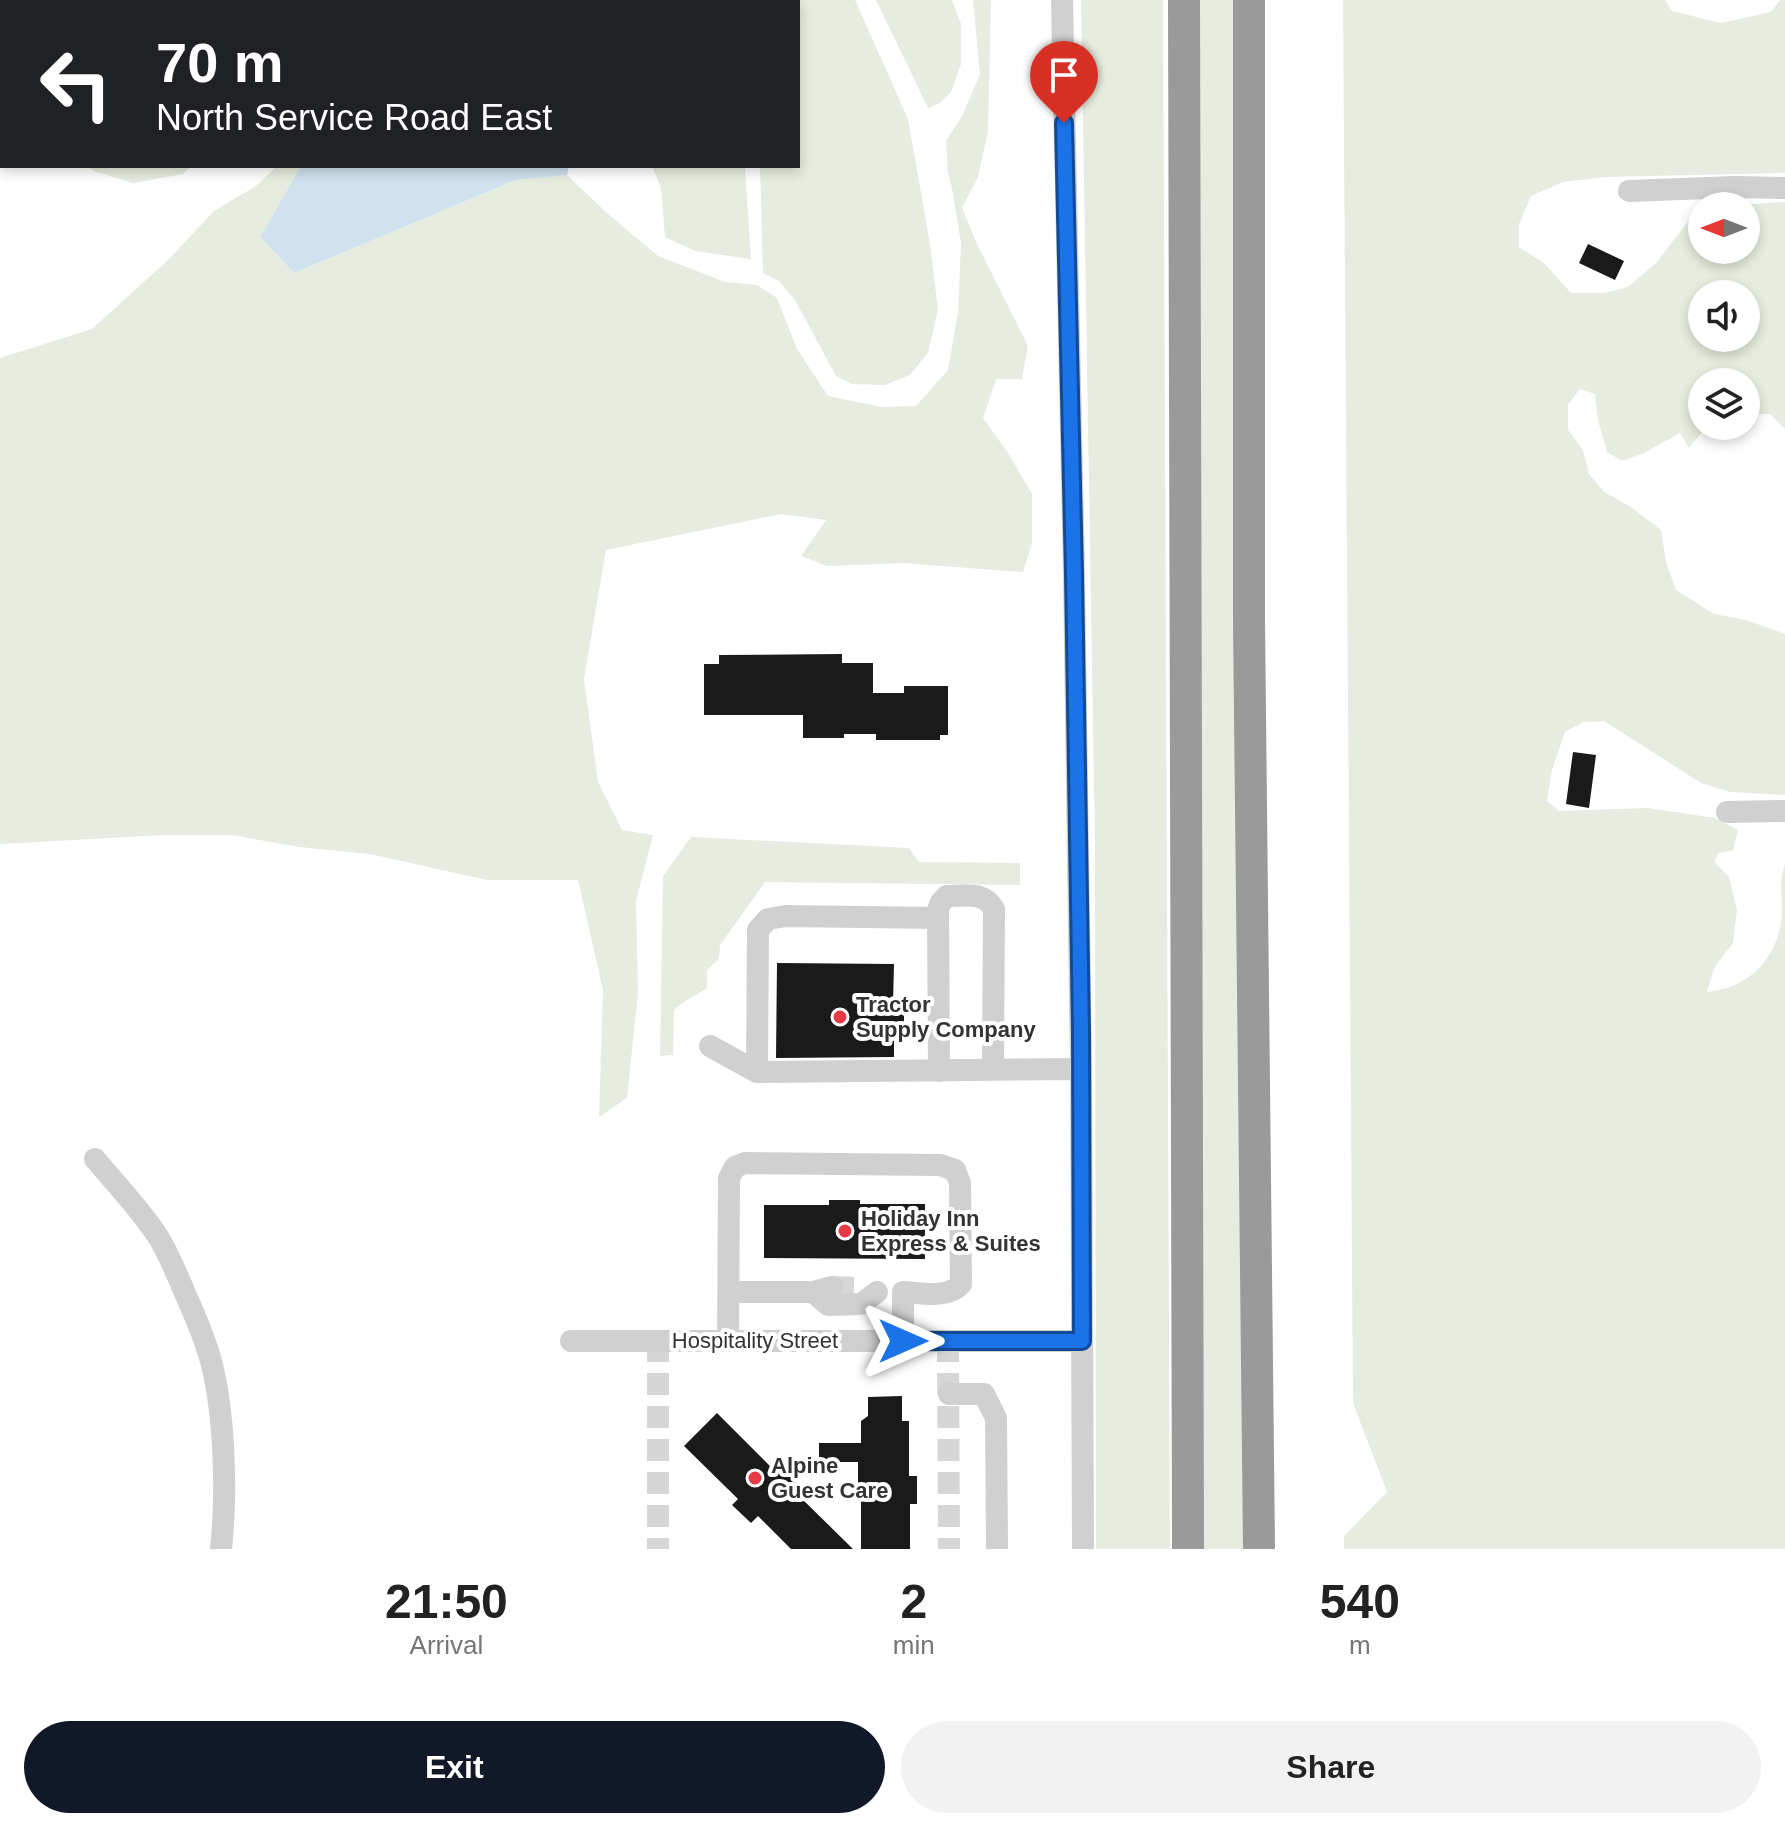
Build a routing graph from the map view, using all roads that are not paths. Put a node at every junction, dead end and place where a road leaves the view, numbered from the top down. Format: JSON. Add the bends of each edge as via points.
{"nodes":[{"id":1,"x":1062,"y":0,"type":"edge"},
{"id":2,"x":1184,"y":0,"type":"edge"},
{"id":3,"x":1249,"y":0,"type":"edge"},
{"id":4,"x":1785,"y":188,"type":"edge"},
{"id":5,"x":1629,"y":191,"type":"dead end"},
{"id":6,"x":1785,"y":811,"type":"edge"},
{"id":7,"x":1727,"y":812,"type":"dead end"},
{"id":8,"x":938,"y":918,"type":"junction"},
{"id":9,"x":710,"y":1046,"type":"dead end"},
{"id":10,"x":993,"y":1069,"type":"junction"},
{"id":11,"x":1081,"y":1069,"type":"junction"},
{"id":12,"x":939,"y":1071,"type":"junction"},
{"id":13,"x":757,"y":1072,"type":"junction"},
{"id":14,"x":95,"y":1159,"type":"dead end"},
{"id":15,"x":729,"y":1292,"type":"junction"},
{"id":16,"x":903,"y":1292,"type":"junction"},
{"id":17,"x":728,"y":1340,"type":"junction"},
{"id":18,"x":571,"y":1341,"type":"dead end"},
{"id":19,"x":903,"y":1341,"type":"junction"},
{"id":20,"x":1082,"y":1341,"type":"junction"},
{"id":21,"x":949,"y":1394,"type":"dead end"},
{"id":22,"x":221,"y":1549,"type":"edge"},
{"id":23,"x":997,"y":1549,"type":"edge"},
{"id":24,"x":1083,"y":1549,"type":"edge"},
{"id":25,"x":1188,"y":1549,"type":"edge"},
{"id":26,"x":1259,"y":1549,"type":"edge"}],
"edges":[{"from":1,"to":11,"type":"street"},
{"from":2,"to":25,"type":"highway"},
{"from":3,"to":26,"type":"highway","via":[[1249,620]]},
{"from":4,"to":5,"type":"street"},
{"from":6,"to":7,"type":"street"},
{"from":8,"to":10,"type":"street","via":[[947,896],[983,896],[994,909]]},
{"from":8,"to":12,"type":"street"},
{"from":8,"to":13,"type":"street","via":[[768,919],[758,930]]},
{"from":9,"to":13,"type":"street"},
{"from":10,"to":11,"type":"street"},
{"from":10,"to":12,"type":"street"},
{"from":11,"to":20,"type":"street"},
{"from":12,"to":13,"type":"street"},
{"from":14,"to":22,"type":"street","via":[[159,1239],[208,1353],[221,1424]]},
{"from":15,"to":16,"type":"street","via":[[823,1290],[828,1305],[861,1304],[871,1290]]},
{"from":15,"to":16,"type":"street","via":[[729,1178],[735,1167],[940,1165],[955,1170],[960,1183],[961,1284],[948,1293]]},
{"from":15,"to":17,"type":"street"},
{"from":16,"to":19,"type":"street"},
{"from":17,"to":18,"type":"street","name":"Hospitality Street"},
{"from":17,"to":19,"type":"street","name":"Hospitality Street"},
{"from":19,"to":20,"type":"street","name":"Hospitality Street"},
{"from":20,"to":24,"type":"street"},
{"from":21,"to":23,"type":"street","via":[[984,1394],[996,1418]]}]}
